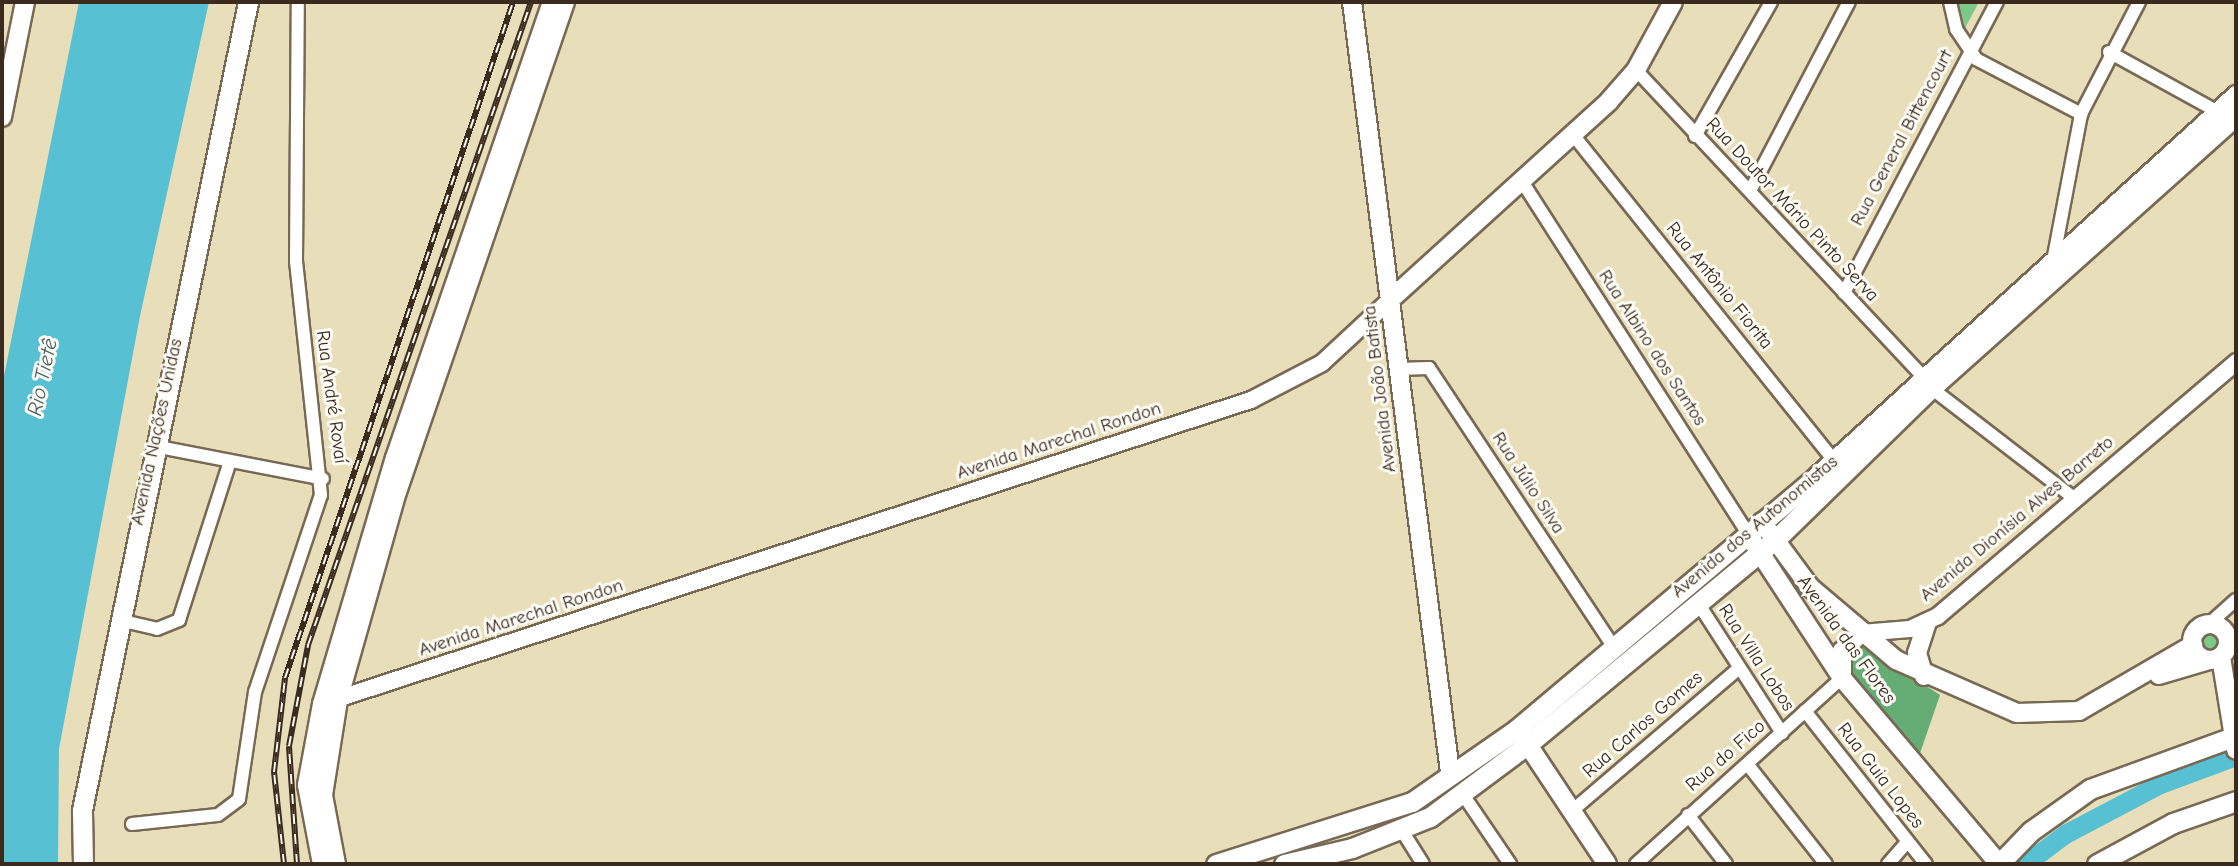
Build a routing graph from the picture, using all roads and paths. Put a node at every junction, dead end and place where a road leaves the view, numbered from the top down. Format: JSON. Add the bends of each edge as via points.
{"nodes":[{"id":1,"x":25,"y":2,"type":"edge"},
{"id":2,"x":248,"y":2,"type":"edge"},
{"id":3,"x":298,"y":2,"type":"edge"},
{"id":4,"x":552,"y":2,"type":"edge"},
{"id":5,"x":565,"y":2,"type":"edge"},
{"id":6,"x":1352,"y":2,"type":"edge"},
{"id":7,"x":1673,"y":2,"type":"edge"},
{"id":8,"x":1771,"y":2,"type":"edge"},
{"id":9,"x":1849,"y":2,"type":"edge"},
{"id":10,"x":1950,"y":2,"type":"edge"},
{"id":11,"x":1997,"y":2,"type":"edge"},
{"id":12,"x":2139,"y":2,"type":"edge"},
{"id":13,"x":1970,"y":51,"type":"junction"},
{"id":14,"x":2109,"y":51,"type":"junction"},
{"id":15,"x":8,"y":57,"type":"edge"},
{"id":16,"x":1636,"y":70,"type":"junction"},
{"id":17,"x":2236,"y":95,"type":"edge"},
{"id":18,"x":2227,"y":113,"type":"edge"},
{"id":19,"x":2081,"y":114,"type":"junction"},
{"id":20,"x":2,"y":117,"type":"edge"},
{"id":21,"x":1574,"y":136,"type":"junction"},
{"id":22,"x":1695,"y":136,"type":"junction"},
{"id":23,"x":1523,"y":183,"type":"junction"},
{"id":24,"x":1750,"y":191,"type":"junction"},
{"id":25,"x":2054,"y":256,"type":"junction"},
{"id":26,"x":1844,"y":293,"type":"junction"},
{"id":27,"x":1391,"y":299,"type":"junction"},
{"id":28,"x":2236,"y":362,"type":"edge"},
{"id":29,"x":1398,"y":369,"type":"junction"},
{"id":30,"x":1927,"y":382,"type":"junction"},
{"id":31,"x":154,"y":446,"type":"junction"},
{"id":32,"x":230,"y":461,"type":"junction"},
{"id":33,"x":1834,"y":461,"type":"junction"},
{"id":34,"x":323,"y":479,"type":"junction"},
{"id":35,"x":2075,"y":499,"type":"junction"},
{"id":36,"x":1755,"y":528,"type":"junction"},
{"id":37,"x":1767,"y":546,"type":"junction"},
{"id":38,"x":1774,"y":576,"type":"junction"},
{"id":39,"x":2236,"y":600,"type":"edge"},
{"id":40,"x":1698,"y":603,"type":"junction"},
{"id":41,"x":120,"y":620,"type":"junction"},
{"id":42,"x":1927,"y":623,"type":"junction"},
{"id":43,"x":2209,"y":624,"type":"junction"},
{"id":44,"x":1861,"y":633,"type":"junction"},
{"id":45,"x":2193,"y":645,"type":"junction"},
{"id":46,"x":1614,"y":647,"type":"junction"},
{"id":47,"x":2223,"y":650,"type":"edge"},
{"id":48,"x":1739,"y":668,"type":"junction"},
{"id":49,"x":1924,"y":676,"type":"junction"},
{"id":50,"x":1842,"y":678,"type":"junction"},
{"id":51,"x":2132,"y":685,"type":"junction"},
{"id":52,"x":330,"y":702,"type":"junction"},
{"id":53,"x":1805,"y":711,"type":"junction"},
{"id":54,"x":1782,"y":733,"type":"junction"},
{"id":55,"x":1523,"y":737,"type":"junction"},
{"id":56,"x":2236,"y":743,"type":"edge"},
{"id":57,"x":1748,"y":765,"type":"junction"},
{"id":58,"x":1450,"y":772,"type":"junction"},
{"id":59,"x":1462,"y":793,"type":"junction"},
{"id":60,"x":2236,"y":801,"type":"edge"},
{"id":61,"x":1573,"y":810,"type":"junction"},
{"id":62,"x":1688,"y":816,"type":"junction"},
{"id":63,"x":1430,"y":817,"type":"junction"},
{"id":64,"x":132,"y":824,"type":"dead end"},
{"id":65,"x":1401,"y":829,"type":"junction"},
{"id":66,"x":1908,"y":841,"type":"junction"},
{"id":67,"x":1333,"y":859,"type":"edge"},
{"id":68,"x":83,"y":864,"type":"edge"},
{"id":69,"x":322,"y":864,"type":"edge"},
{"id":70,"x":335,"y":864,"type":"edge"},
{"id":71,"x":1216,"y":864,"type":"edge"},
{"id":72,"x":1284,"y":864,"type":"edge"},
{"id":73,"x":1423,"y":864,"type":"edge"},
{"id":74,"x":1510,"y":864,"type":"edge"},
{"id":75,"x":1607,"y":864,"type":"edge"},
{"id":76,"x":1636,"y":864,"type":"edge"},
{"id":77,"x":1726,"y":864,"type":"edge"},
{"id":78,"x":1826,"y":864,"type":"edge"},
{"id":79,"x":1888,"y":864,"type":"edge"},
{"id":80,"x":1926,"y":864,"type":"edge"},
{"id":81,"x":1999,"y":864,"type":"edge"},
{"id":82,"x":2097,"y":864,"type":"edge"}],
"edges":[{"from":1,"to":15,"type":"main road"},
{"from":2,"to":31,"type":"main road","name":"Avenida Nações Unidas"},
{"from":3,"to":34,"type":"street","name":"Rua André Rovaí","via":[[296,261]]},
{"from":4,"to":52,"type":"main road","via":[[395,458]]},
{"from":5,"to":52,"type":"main road"},
{"from":6,"to":27,"type":"main road","name":"Avenida João Batista"},
{"from":7,"to":16,"type":"main road","name":"Avenida Marechal Rondon"},
{"from":8,"to":22,"type":"street"},
{"from":9,"to":24,"type":"street"},
{"from":10,"to":13,"type":"street"},
{"from":11,"to":13,"type":"street","name":"Rua General Bittencourt"},
{"from":12,"to":14,"type":"street"},
{"from":13,"to":19,"type":"street","via":[[1987,68]]},
{"from":13,"to":26,"type":"street","name":"Rua General Bittencourt"},
{"from":14,"to":18,"type":"street"},
{"from":14,"to":19,"type":"street"},
{"from":15,"to":20,"type":"main road"},
{"from":16,"to":21,"type":"main road","name":"Avenida Marechal Rondon"},
{"from":16,"to":22,"type":"street","name":"Rua Doutor Mário Pinto Serva"},
{"from":17,"to":18,"type":"main road","name":"Avenida dos Autonomistas"},
{"from":18,"to":25,"type":"main road","name":"Avenida dos Autonomistas"},
{"from":18,"to":30,"type":"main road","name":"Avenida dos Autonomistas"},
{"from":19,"to":25,"type":"street"},
{"from":21,"to":23,"type":"main road","name":"Avenida Marechal Rondon"},
{"from":21,"to":33,"type":"street","name":"Rua Antônio Fiorita"},
{"from":22,"to":24,"type":"street","name":"Rua Doutor Mário Pinto Serva"},
{"from":23,"to":27,"type":"main road","name":"Avenida Marechal Rondon"},
{"from":23,"to":36,"type":"street","name":"Rua Albino dos Santos"},
{"from":24,"to":26,"type":"street","name":"Rua Doutor Mário Pinto Serva"},
{"from":25,"to":30,"type":"main road","name":"Avenida dos Autonomistas"},
{"from":26,"to":30,"type":"street","name":"Rua Doutor Mário Pinto Serva"},
{"from":27,"to":29,"type":"main road","name":"Avenida João Batista"},
{"from":27,"to":52,"type":"street","name":"Avenida Marechal Rondon","via":[[1322,363],[1251,400]]},
{"from":28,"to":35,"type":"street","name":"Avenida Dionísia Alves Barreto"},
{"from":29,"to":46,"type":"street","name":"Rua Júlio Silva","via":[[1429,368]]},
{"from":29,"to":58,"type":"main road","name":"Avenida João Batista"},
{"from":30,"to":33,"type":"main road","name":"Avenida dos Autonomistas"},
{"from":30,"to":35,"type":"street","name":"Rua Doutor Mário Pinto Serva"},
{"from":30,"to":37,"type":"main road","name":"Avenida dos Autonomistas"},
{"from":31,"to":32,"type":"street"},
{"from":31,"to":41,"type":"main road","name":"Avenida Nações Unidas"},
{"from":32,"to":34,"type":"street"},
{"from":32,"to":41,"type":"street","via":[[179,620],[157,629]]},
{"from":33,"to":36,"type":"main road","name":"Avenida dos Autonomistas"},
{"from":34,"to":64,"type":"street","name":"Rua André Rovaí","via":[[255,692],[239,799],[218,815]]},
{"from":35,"to":42,"type":"street","name":"Avenida Dionísia Alves Barreto"},
{"from":36,"to":37,"type":"main road"},
{"from":36,"to":46,"type":"main road","name":"Avenida dos Autonomistas"},
{"from":37,"to":38,"type":"main road","name":"Avenida das Flores"},
{"from":37,"to":40,"type":"main road","name":"Avenida dos Autonomistas"},
{"from":37,"to":44,"type":"main road"},
{"from":38,"to":44,"type":"main road"},
{"from":38,"to":50,"type":"main road","name":"Avenida das Flores"},
{"from":39,"to":43,"type":"street"},
{"from":40,"to":48,"type":"street","name":"Rua Villa Lobos"},
{"from":40,"to":55,"type":"main road","name":"Avenida dos Autonomistas"},
{"from":41,"to":68,"type":"main road","name":"Avenida Nações Unidas","via":[[82,810]]},
{"from":42,"to":44,"type":"street","name":"Avenida Dionísia Alves Barreto"},
{"from":42,"to":49,"type":"main road","via":[[1917,653]]},
{"from":43,"to":45,"type":"main road","via":[[2196,631]]},
{"from":43,"to":47,"type":"main road","via":[[2222,628]]},
{"from":44,"to":49,"type":"main road"},
{"from":44,"to":50,"type":"main road","via":[[1842,650]]},
{"from":45,"to":47,"type":"main road"},
{"from":45,"to":51,"type":"main road"},
{"from":46,"to":55,"type":"main road","name":"Avenida dos Autonomistas"},
{"from":47,"to":51,"type":"main road"},
{"from":47,"to":56,"type":"main road"},
{"from":48,"to":54,"type":"street","name":"Rua Villa Lobos"},
{"from":48,"to":61,"type":"street","name":"Rua Carlos Gomes"},
{"from":49,"to":51,"type":"main road","via":[[2001,708],[2038,716],[2079,711]]},
{"from":50,"to":53,"type":"street","name":"Rua do Fico"},
{"from":50,"to":81,"type":"main road","name":"Avenida das Flores"},
{"from":52,"to":69,"type":"main road","via":[[307,785]]},
{"from":52,"to":70,"type":"main road","via":[[323,781]]},
{"from":53,"to":54,"type":"street","name":"Rua do Fico"},
{"from":53,"to":66,"type":"street","name":"Rua Guia Lopes"},
{"from":54,"to":57,"type":"street","name":"Rua do Fico"},
{"from":55,"to":58,"type":"main road","name":"Avenida dos Autonomistas"},
{"from":55,"to":59,"type":"main road","name":"Avenida dos Autonomistas"},
{"from":55,"to":61,"type":"main road"},
{"from":56,"to":81,"type":"main road","via":[[2090,789],[2031,831]]},
{"from":57,"to":62,"type":"street","name":"Rua do Fico"},
{"from":57,"to":78,"type":"street"},
{"from":58,"to":63,"type":"main road"},
{"from":58,"to":71,"type":"main road","name":"Avenida dos Autonomistas","via":[[1412,803]]},
{"from":59,"to":63,"type":"main road","name":"Avenida dos Autonomistas"},
{"from":59,"to":74,"type":"street"},
{"from":60,"to":82,"type":"main road","via":[[2173,823]]},
{"from":61,"to":75,"type":"main road"},
{"from":62,"to":76,"type":"street","name":"Rua do Fico"},
{"from":62,"to":77,"type":"street"},
{"from":63,"to":65,"type":"main road","name":"Avenida dos Autonomistas"},
{"from":65,"to":67,"type":"main road","name":"Avenida dos Autonomistas"},
{"from":65,"to":73,"type":"street"},
{"from":66,"to":79,"type":"street"},
{"from":66,"to":80,"type":"street","name":"Rua Guia Lopes"},
{"from":67,"to":72,"type":"main road","name":"Avenida dos Autonomistas"}]}
